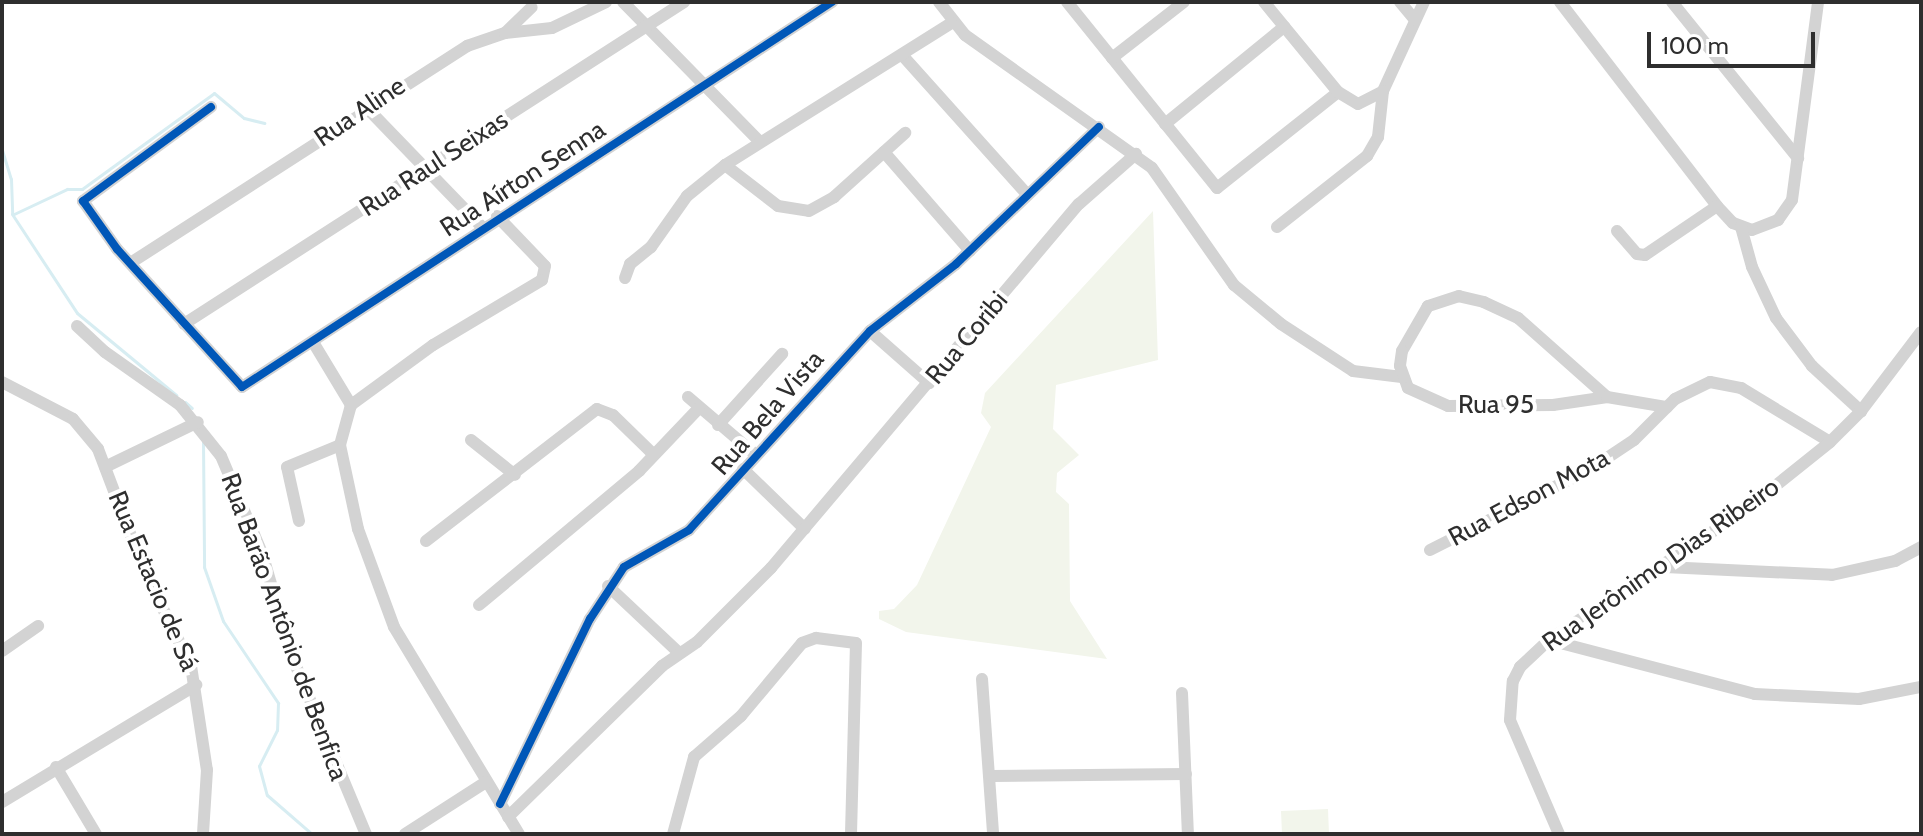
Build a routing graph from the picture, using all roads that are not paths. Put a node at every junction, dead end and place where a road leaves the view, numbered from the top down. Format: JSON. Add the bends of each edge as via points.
{"nodes":[{"id":1,"x":606,"y":2,"type":"edge"},
{"id":2,"x":623,"y":2,"type":"edge"},
{"id":3,"x":684,"y":2,"type":"edge"},
{"id":4,"x":832,"y":2,"type":"edge"},
{"id":5,"x":939,"y":2,"type":"edge"},
{"id":6,"x":1067,"y":2,"type":"edge"},
{"id":7,"x":1184,"y":2,"type":"edge"},
{"id":8,"x":1264,"y":2,"type":"edge"},
{"id":9,"x":1400,"y":2,"type":"edge"},
{"id":10,"x":1424,"y":2,"type":"edge"},
{"id":11,"x":1560,"y":2,"type":"edge"},
{"id":12,"x":1672,"y":2,"type":"edge"},
{"id":13,"x":1818,"y":2,"type":"edge"},
{"id":14,"x":532,"y":7,"type":"dead end"},
{"id":15,"x":1415,"y":20,"type":"junction"},
{"id":16,"x":951,"y":23,"type":"junction"},
{"id":17,"x":647,"y":26,"type":"junction"},
{"id":18,"x":1284,"y":27,"type":"junction"},
{"id":19,"x":505,"y":33,"type":"junction"},
{"id":20,"x":903,"y":56,"type":"junction"},
{"id":21,"x":1112,"y":58,"type":"junction"},
{"id":22,"x":705,"y":86,"type":"junction"},
{"id":23,"x":1383,"y":91,"type":"junction"},
{"id":24,"x":1338,"y":92,"type":"junction"},
{"id":25,"x":211,"y":107,"type":"dead end"},
{"id":26,"x":367,"y":108,"type":"junction"},
{"id":27,"x":1165,"y":124,"type":"junction"},
{"id":28,"x":1099,"y":127,"type":"junction"},
{"id":29,"x":905,"y":133,"type":"dead end"},
{"id":30,"x":760,"y":142,"type":"junction"},
{"id":31,"x":884,"y":152,"type":"junction"},
{"id":32,"x":1136,"y":154,"type":"junction"},
{"id":33,"x":1798,"y":158,"type":"junction"},
{"id":34,"x":725,"y":165,"type":"junction"},
{"id":35,"x":427,"y":170,"type":"junction"},
{"id":36,"x":1026,"y":193,"type":"junction"},
{"id":37,"x":1717,"y":206,"type":"junction"},
{"id":38,"x":497,"y":216,"type":"junction"},
{"id":39,"x":482,"y":227,"type":"junction"},
{"id":40,"x":1277,"y":227,"type":"dead end"},
{"id":41,"x":1741,"y":227,"type":"junction"},
{"id":42,"x":1617,"y":231,"type":"dead end"},
{"id":43,"x":970,"y":251,"type":"junction"},
{"id":44,"x":132,"y":262,"type":"junction"},
{"id":45,"x":625,"y":278,"type":"dead end"},
{"id":46,"x":184,"y":324,"type":"junction"},
{"id":47,"x":77,"y":326,"type":"dead end"},
{"id":48,"x":870,"y":331,"type":"junction"},
{"id":49,"x":1921,"y":332,"type":"edge"},
{"id":50,"x":313,"y":342,"type":"junction"},
{"id":51,"x":782,"y":354,"type":"dead end"},
{"id":52,"x":1402,"y":377,"type":"junction"},
{"id":53,"x":2,"y":382,"type":"edge"},
{"id":54,"x":929,"y":383,"type":"junction"},
{"id":55,"x":688,"y":397,"type":"dead end"},
{"id":56,"x":1607,"y":397,"type":"junction"},
{"id":57,"x":351,"y":405,"type":"junction"},
{"id":58,"x":1667,"y":407,"type":"junction"},
{"id":59,"x":699,"y":408,"type":"junction"},
{"id":60,"x":1861,"y":411,"type":"junction"},
{"id":61,"x":198,"y":422,"type":"junction"},
{"id":62,"x":718,"y":425,"type":"junction"},
{"id":63,"x":471,"y":440,"type":"dead end"},
{"id":64,"x":1830,"y":442,"type":"junction"},
{"id":65,"x":340,"y":445,"type":"junction"},
{"id":66,"x":654,"y":455,"type":"junction"},
{"id":67,"x":756,"y":455,"type":"junction"},
{"id":68,"x":105,"y":467,"type":"junction"},
{"id":69,"x":743,"y":469,"type":"junction"},
{"id":70,"x":515,"y":475,"type":"junction"},
{"id":71,"x":299,"y":521,"type":"dead end"},
{"id":72,"x":805,"y":529,"type":"junction"},
{"id":73,"x":426,"y":541,"type":"dead end"},
{"id":74,"x":1921,"y":547,"type":"edge"},
{"id":75,"x":1430,"y":550,"type":"dead end"},
{"id":76,"x":1665,"y":567,"type":"junction"},
{"id":77,"x":608,"y":586,"type":"junction"},
{"id":78,"x":479,"y":605,"type":"dead end"},
{"id":79,"x":38,"y":626,"type":"dead end"},
{"id":80,"x":1549,"y":640,"type":"junction"},
{"id":81,"x":2,"y":651,"type":"edge"},
{"id":82,"x":679,"y":653,"type":"junction"},
{"id":83,"x":982,"y":679,"type":"dead end"},
{"id":84,"x":196,"y":685,"type":"junction"},
{"id":85,"x":1921,"y":687,"type":"edge"},
{"id":86,"x":1182,"y":693,"type":"dead end"},
{"id":87,"x":56,"y":767,"type":"junction"},
{"id":88,"x":1186,"y":774,"type":"junction"},
{"id":89,"x":992,"y":776,"type":"junction"},
{"id":90,"x":486,"y":782,"type":"junction"},
{"id":91,"x":2,"y":802,"type":"edge"},
{"id":92,"x":500,"y":804,"type":"junction"},
{"id":93,"x":508,"y":817,"type":"junction"},
{"id":94,"x":96,"y":834,"type":"edge"},
{"id":95,"x":203,"y":834,"type":"edge"},
{"id":96,"x":366,"y":834,"type":"edge"},
{"id":97,"x":405,"y":834,"type":"edge"},
{"id":98,"x":519,"y":834,"type":"edge"},
{"id":99,"x":673,"y":834,"type":"edge"},
{"id":100,"x":851,"y":834,"type":"edge"},
{"id":101,"x":993,"y":834,"type":"edge"},
{"id":102,"x":1188,"y":834,"type":"edge"},
{"id":103,"x":1559,"y":834,"type":"edge"}],
"edges":[{"from":1,"to":19,"type":"street","name":"Rua Aline","via":[[552,28]]},
{"from":2,"to":17,"type":"street"},
{"from":3,"to":17,"type":"street","name":"Rua Raul Seixas"},
{"from":4,"to":22,"type":"street","name":"Rua Aírton Senna"},
{"from":5,"to":16,"type":"street"},
{"from":6,"to":21,"type":"street"},
{"from":7,"to":21,"type":"street"},
{"from":8,"to":18,"type":"street"},
{"from":9,"to":15,"type":"street"},
{"from":10,"to":15,"type":"street"},
{"from":11,"to":37,"type":"street"},
{"from":12,"to":33,"type":"street"},
{"from":13,"to":33,"type":"street"},
{"from":14,"to":19,"type":"street"},
{"from":15,"to":23,"type":"street"},
{"from":16,"to":20,"type":"street"},
{"from":16,"to":28,"type":"street"},
{"from":17,"to":22,"type":"street"},
{"from":17,"to":35,"type":"street","name":"Rua Raul Seixas"},
{"from":18,"to":24,"type":"street"},
{"from":18,"to":27,"type":"street"},
{"from":19,"to":26,"type":"street","name":"Rua Aline","via":[[467,46]]},
{"from":20,"to":30,"type":"street"},
{"from":20,"to":36,"type":"street"},
{"from":21,"to":27,"type":"street"},
{"from":22,"to":30,"type":"street"},
{"from":22,"to":38,"type":"street","name":"Rua Aírton Senna"},
{"from":23,"to":24,"type":"street","via":[[1358,104]]},
{"from":23,"to":40,"type":"street","via":[[1378,137],[1367,156]]},
{"from":24,"to":27,"type":"street","via":[[1220,193]]},
{"from":25,"to":44,"type":"street","via":[[83,201]]},
{"from":26,"to":35,"type":"street"},
{"from":26,"to":44,"type":"street","name":"Rua Aline"},
{"from":28,"to":32,"type":"street"},
{"from":28,"to":36,"type":"street","name":"Rua Bela Vista"},
{"from":29,"to":31,"type":"street"},
{"from":30,"to":34,"type":"street"},
{"from":31,"to":34,"type":"street","via":[[834,197],[809,211],[778,206]]},
{"from":31,"to":43,"type":"street"},
{"from":32,"to":52,"type":"street","via":[[1176,196],[1234,285],[1336,362],[1363,373]]},
{"from":32,"to":54,"type":"street","name":"Rua Coribi","via":[[1079,204]]},
{"from":33,"to":41,"type":"street","via":[[1786,212],[1761,229]]},
{"from":34,"to":45,"type":"street","via":[[687,196],[651,247],[627,267]]},
{"from":35,"to":39,"type":"street"},
{"from":35,"to":46,"type":"street","name":"Rua Raul Seixas"},
{"from":36,"to":43,"type":"street","name":"Rua Bela Vista"},
{"from":37,"to":41,"type":"street"},
{"from":37,"to":42,"type":"street","via":[[1645,255],[1637,254]]},
{"from":38,"to":39,"type":"street","name":"Rua Aírton Senna"},
{"from":38,"to":57,"type":"street","via":[[545,266],[537,285],[433,345]]},
{"from":39,"to":50,"type":"street","name":"Rua Aírton Senna"},
{"from":41,"to":60,"type":"street","via":[[1752,267],[1776,318],[1812,366]]},
{"from":43,"to":48,"type":"street","name":"Rua Bela Vista"},
{"from":44,"to":46,"type":"street"},
{"from":46,"to":50,"type":"street","name":"Rua Aírton Senna","via":[[236,386],[247,386]]},
{"from":47,"to":61,"type":"street","name":"Rua Barão Antônio de Benfica"},
{"from":48,"to":54,"type":"street"},
{"from":48,"to":67,"type":"street","name":"Rua Bela Vista"},
{"from":49,"to":60,"type":"street","name":"Rua Jerônimo Dias Ribeiro"},
{"from":50,"to":57,"type":"street"},
{"from":51,"to":62,"type":"street"},
{"from":52,"to":56,"type":"street","name":"Rua 95","via":[[1408,388],[1448,406],[1553,405]]},
{"from":52,"to":56,"type":"street","via":[[1402,351],[1412,327],[1428,306],[1459,296],[1518,318]]},
{"from":53,"to":68,"type":"street","name":"Rua Estacio de Sá","via":[[73,419],[98,449]]},
{"from":54,"to":72,"type":"street","name":"Rua Coribi"},
{"from":55,"to":59,"type":"street"},
{"from":56,"to":58,"type":"street","name":"Rua 95"},
{"from":57,"to":65,"type":"street"},
{"from":58,"to":64,"type":"street","name":"Rua Edson Mota","via":[[1696,386],[1733,386],[1772,403]]},
{"from":58,"to":75,"type":"street","name":"Rua Edson Mota","via":[[1634,440],[1592,468]]},
{"from":59,"to":62,"type":"street"},
{"from":59,"to":66,"type":"street"},
{"from":60,"to":64,"type":"street","name":"Rua Jerônimo Dias Ribeiro"},
{"from":61,"to":68,"type":"street"},
{"from":61,"to":96,"type":"street","name":"Rua Barão Antônio de Benfica","via":[[221,456],[249,517],[293,659]]},
{"from":62,"to":67,"type":"street"},
{"from":63,"to":70,"type":"street"},
{"from":64,"to":76,"type":"street","name":"Rua Jerônimo Dias Ribeiro"},
{"from":65,"to":71,"type":"street","via":[[287,467]]},
{"from":65,"to":90,"type":"street","via":[[358,529],[388,613]]},
{"from":66,"to":70,"type":"street","via":[[613,415],[597,409]]},
{"from":66,"to":78,"type":"street"},
{"from":67,"to":69,"type":"street","name":"Rua Bela Vista"},
{"from":68,"to":84,"type":"street","name":"Rua Estacio de Sá"},
{"from":69,"to":72,"type":"street"},
{"from":69,"to":77,"type":"street","name":"Rua Bela Vista","via":[[689,530],[624,567]]},
{"from":70,"to":73,"type":"street"},
{"from":72,"to":82,"type":"street","name":"Rua Coribi","via":[[697,642]]},
{"from":74,"to":76,"type":"street","via":[[1895,561],[1832,575]]},
{"from":76,"to":80,"type":"street","name":"Rua Jerônimo Dias Ribeiro"},
{"from":77,"to":82,"type":"street"},
{"from":77,"to":92,"type":"street","name":"Rua Bela Vista"},
{"from":79,"to":81,"type":"street"},
{"from":80,"to":85,"type":"street","via":[[1755,694],[1859,699]]},
{"from":80,"to":103,"type":"street","name":"Rua Jerônimo Dias Ribeiro","via":[[1513,681],[1510,720]]},
{"from":82,"to":93,"type":"street","name":"Rua Coribi"},
{"from":83,"to":89,"type":"street"},
{"from":84,"to":87,"type":"street"},
{"from":84,"to":95,"type":"street","name":"Rua Estacio de Sá","via":[[207,770]]},
{"from":86,"to":88,"type":"street"},
{"from":87,"to":91,"type":"street"},
{"from":87,"to":94,"type":"street"},
{"from":88,"to":89,"type":"street"},
{"from":88,"to":102,"type":"street"},
{"from":89,"to":101,"type":"street"},
{"from":90,"to":92,"type":"street"},
{"from":90,"to":97,"type":"street"},
{"from":92,"to":93,"type":"street"},
{"from":93,"to":98,"type":"street"},
{"from":99,"to":100,"type":"street","via":[[694,757],[741,716],[802,643],[816,638],[856,643]]}]}
